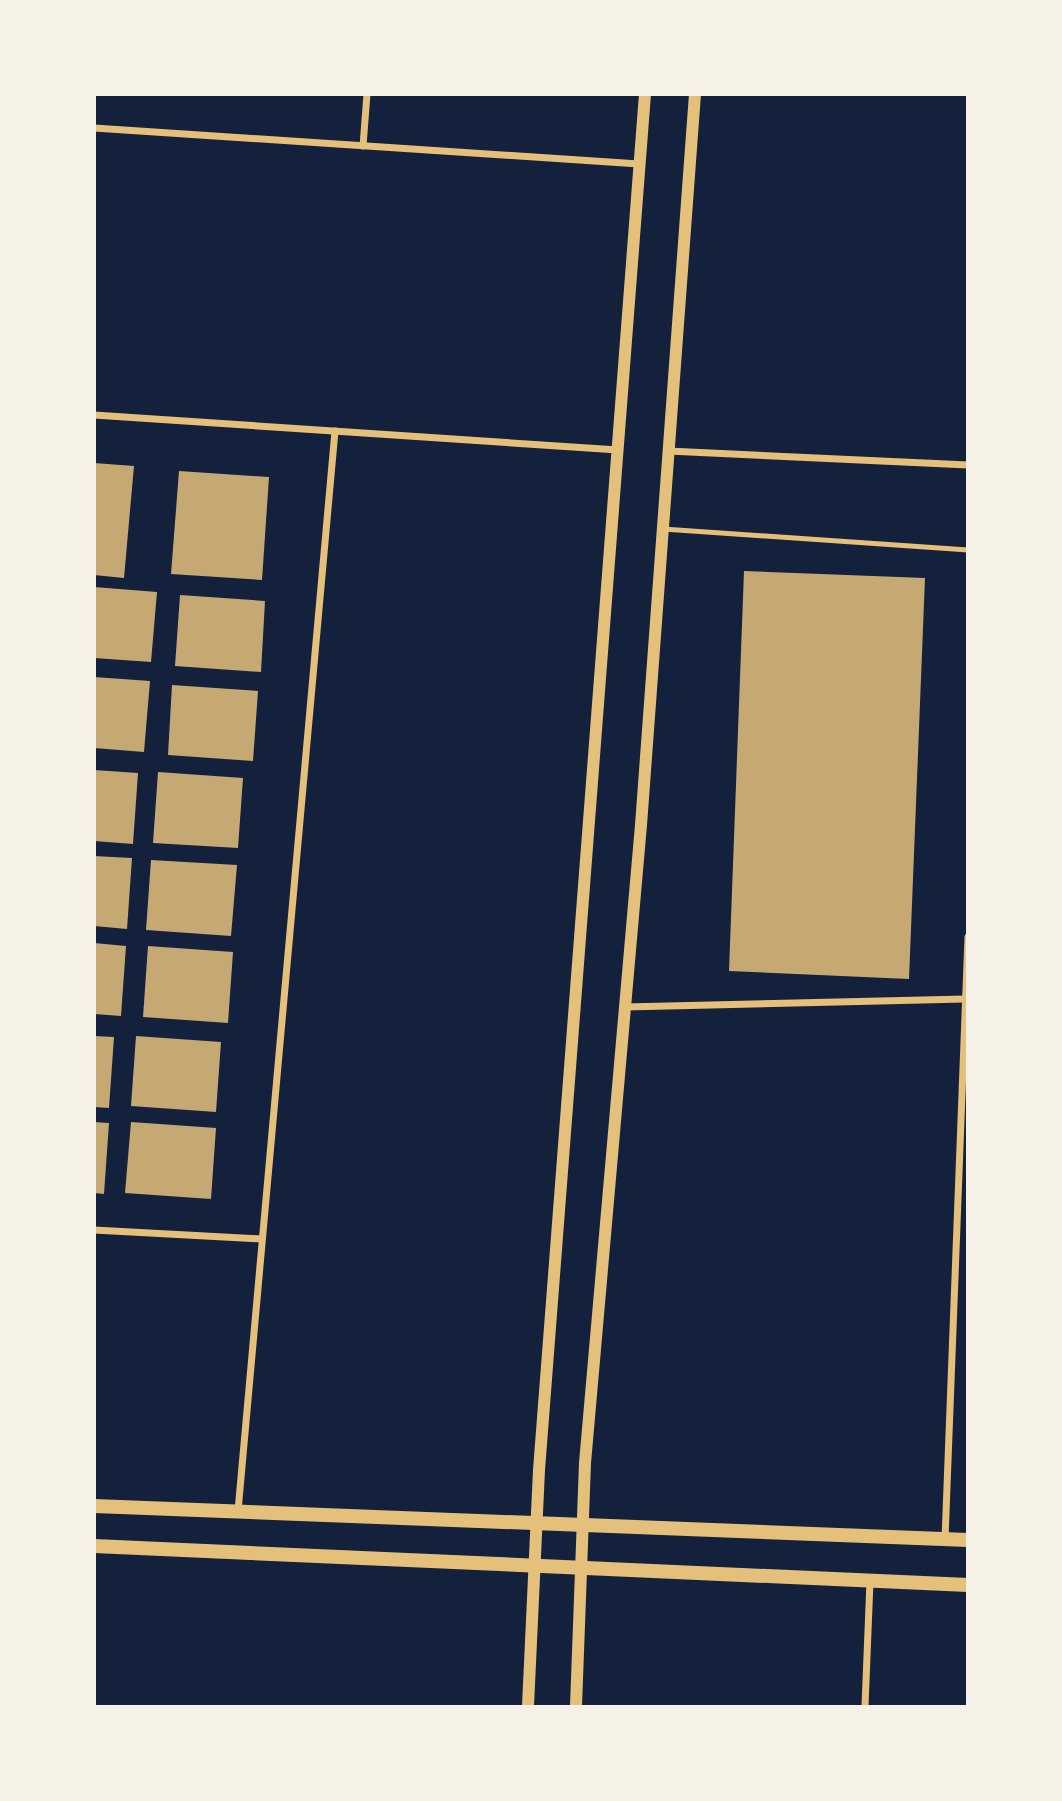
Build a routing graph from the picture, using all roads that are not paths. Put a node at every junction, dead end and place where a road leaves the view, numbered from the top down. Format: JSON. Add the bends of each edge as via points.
{"nodes":[{"id":1,"x":367,"y":94,"type":"edge"},
{"id":2,"x":645,"y":94,"type":"edge"},
{"id":3,"x":695,"y":94,"type":"edge"},
{"id":4,"x":94,"y":128,"type":"edge"},
{"id":5,"x":363,"y":146,"type":"junction"},
{"id":6,"x":639,"y":164,"type":"junction"},
{"id":7,"x":94,"y":415,"type":"edge"},
{"id":8,"x":335,"y":431,"type":"junction"},
{"id":9,"x":618,"y":450,"type":"junction"},
{"id":10,"x":668,"y":451,"type":"junction"},
{"id":11,"x":968,"y":465,"type":"edge"},
{"id":12,"x":663,"y":528,"type":"junction"},
{"id":13,"x":968,"y":550,"type":"edge"},
{"id":14,"x":968,"y":937,"type":"edge"},
{"id":15,"x":965,"y":999,"type":"junction"},
{"id":16,"x":625,"y":1007,"type":"junction"},
{"id":17,"x":94,"y":1230,"type":"edge"},
{"id":18,"x":262,"y":1239,"type":"junction"},
{"id":19,"x":94,"y":1506,"type":"edge"},
{"id":20,"x":237,"y":1512,"type":"junction"},
{"id":21,"x":537,"y":1524,"type":"junction"},
{"id":22,"x":583,"y":1525,"type":"junction"},
{"id":23,"x":945,"y":1539,"type":"junction"},
{"id":24,"x":968,"y":1540,"type":"edge"},
{"id":25,"x":94,"y":1546,"type":"edge"},
{"id":26,"x":535,"y":1565,"type":"junction"},
{"id":27,"x":581,"y":1567,"type":"junction"},
{"id":28,"x":870,"y":1580,"type":"junction"},
{"id":29,"x":968,"y":1585,"type":"edge"},
{"id":30,"x":528,"y":1706,"type":"edge"},
{"id":31,"x":576,"y":1706,"type":"edge"},
{"id":32,"x":865,"y":1706,"type":"edge"}],
"edges":[{"from":1,"to":5,"type":"street"},
{"from":2,"to":6,"type":"street"},
{"from":3,"to":10,"type":"street"},
{"from":4,"to":5,"type":"street"},
{"from":5,"to":6,"type":"street"},
{"from":6,"to":9,"type":"street"},
{"from":7,"to":8,"type":"street"},
{"from":8,"to":9,"type":"street"},
{"from":8,"to":18,"type":"street"},
{"from":9,"to":21,"type":"street"},
{"from":10,"to":11,"type":"street"},
{"from":10,"to":12,"type":"street"},
{"from":12,"to":13,"type":"lane"},
{"from":12,"to":16,"type":"street"},
{"from":14,"to":15,"type":"street"},
{"from":15,"to":16,"type":"street"},
{"from":15,"to":23,"type":"street"},
{"from":16,"to":22,"type":"street"},
{"from":17,"to":18,"type":"street"},
{"from":18,"to":20,"type":"street"},
{"from":19,"to":20,"type":"main road"},
{"from":20,"to":21,"type":"main road"},
{"from":21,"to":22,"type":"main road"},
{"from":21,"to":26,"type":"street"},
{"from":22,"to":23,"type":"main road"},
{"from":22,"to":27,"type":"street"},
{"from":23,"to":24,"type":"main road"},
{"from":25,"to":26,"type":"main road"},
{"from":26,"to":27,"type":"main road"},
{"from":26,"to":30,"type":"street"},
{"from":27,"to":28,"type":"main road"},
{"from":27,"to":31,"type":"street"},
{"from":28,"to":29,"type":"main road"},
{"from":28,"to":32,"type":"street"}]}
